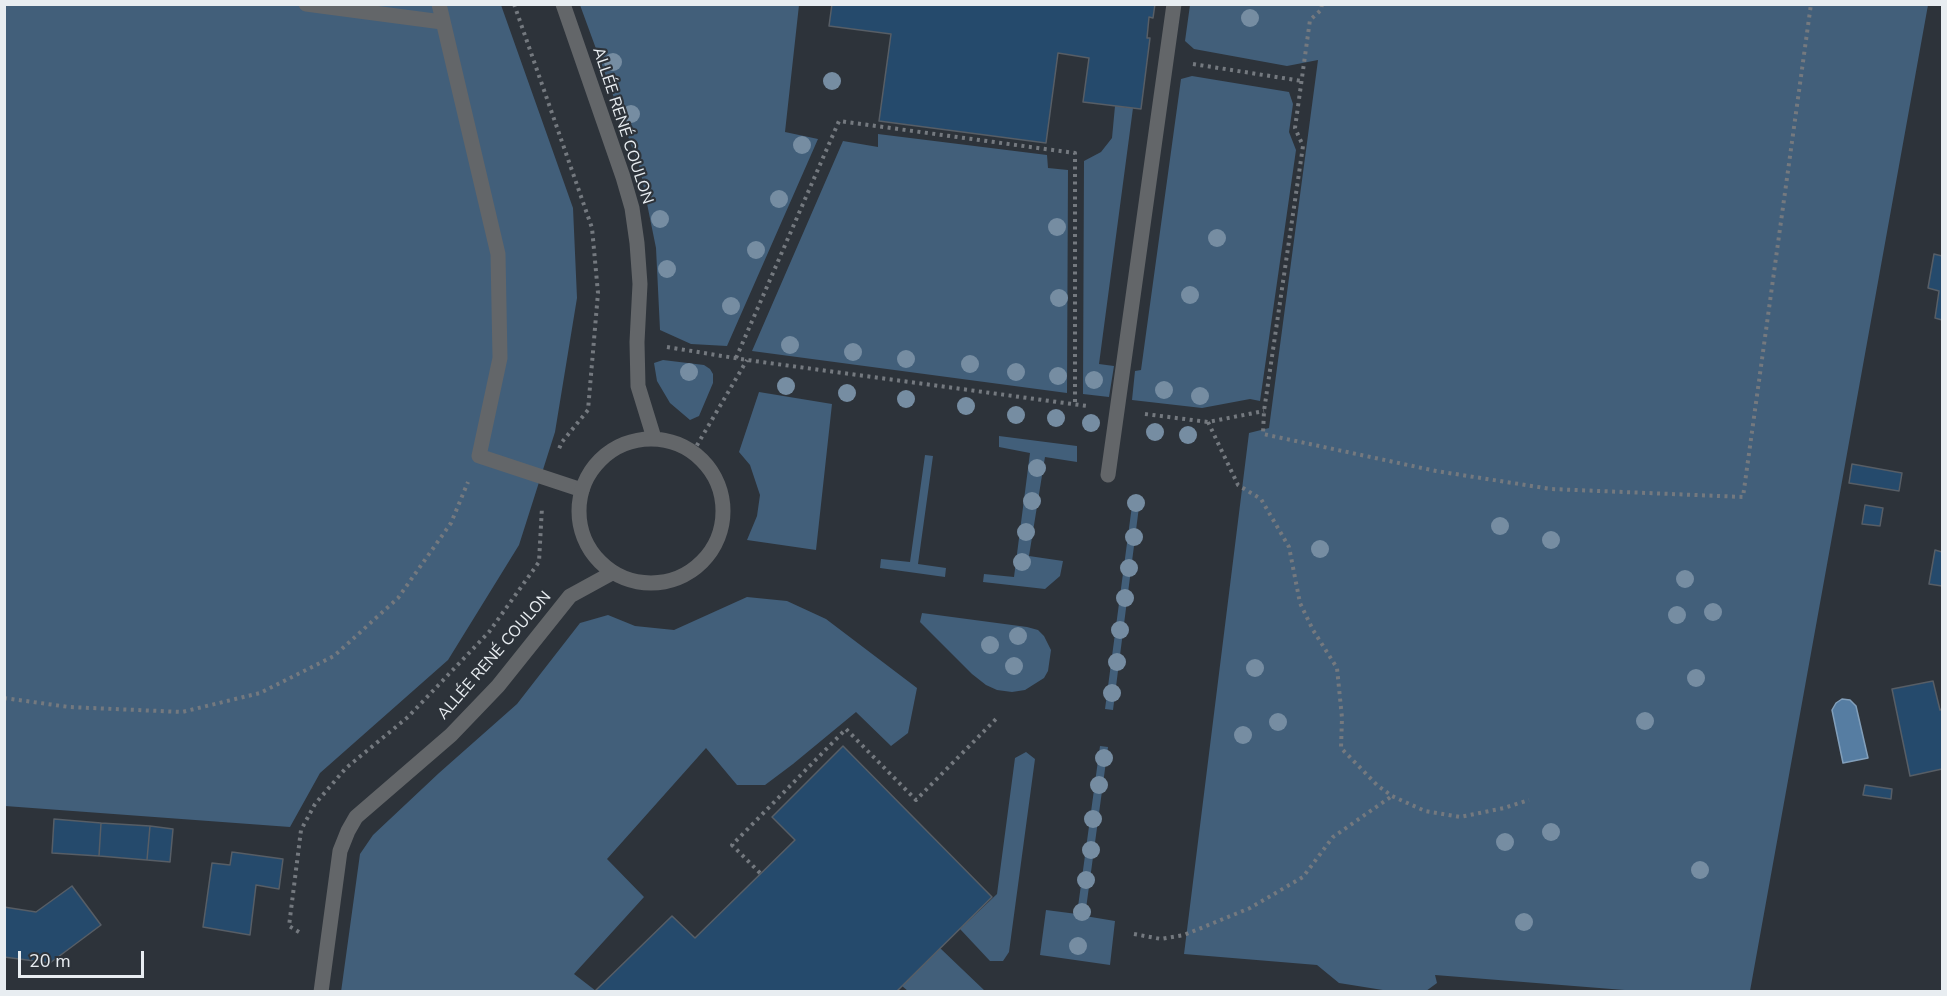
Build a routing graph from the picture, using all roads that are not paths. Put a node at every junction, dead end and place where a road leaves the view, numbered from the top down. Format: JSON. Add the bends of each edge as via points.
{"nodes":[{"id":1,"x":306,"y":4,"type":"edge"},
{"id":2,"x":439,"y":4,"type":"edge"},
{"id":3,"x":562,"y":4,"type":"edge"},
{"id":4,"x":1174,"y":4,"type":"edge"},
{"id":5,"x":442,"y":22,"type":"junction"},
{"id":6,"x":654,"y":438,"type":"junction"},
{"id":7,"x":1108,"y":474,"type":"dead end"},
{"id":8,"x":582,"y":490,"type":"junction"},
{"id":9,"x":612,"y":573,"type":"junction"},
{"id":10,"x":321,"y":992,"type":"edge"}],
"edges":[{"from":1,"to":5,"type":"street"},
{"from":2,"to":5,"type":"street"},
{"from":3,"to":6,"type":"street","name":"ALLÉE RENÉ COULON","via":[[632,208],[640,284],[638,386]]},
{"from":4,"to":7,"type":"street"},
{"from":5,"to":8,"type":"street","via":[[498,254],[500,358],[479,456]]},
{"from":6,"to":8,"type":"street","via":[[630,441],[609,452],[592,468]]},
{"from":6,"to":9,"type":"street","via":[[693,452],[711,470],[722,492],[724,518],[718,542],[703,563],[682,577],[659,584],[634,582]]},
{"from":8,"to":9,"type":"street","via":[[579,513],[583,536],[594,557]]},
{"from":9,"to":10,"type":"street","name":"ALLÉE RENÉ COULON","via":[[570,596],[498,686],[451,735],[356,817],[340,851]]}]}
